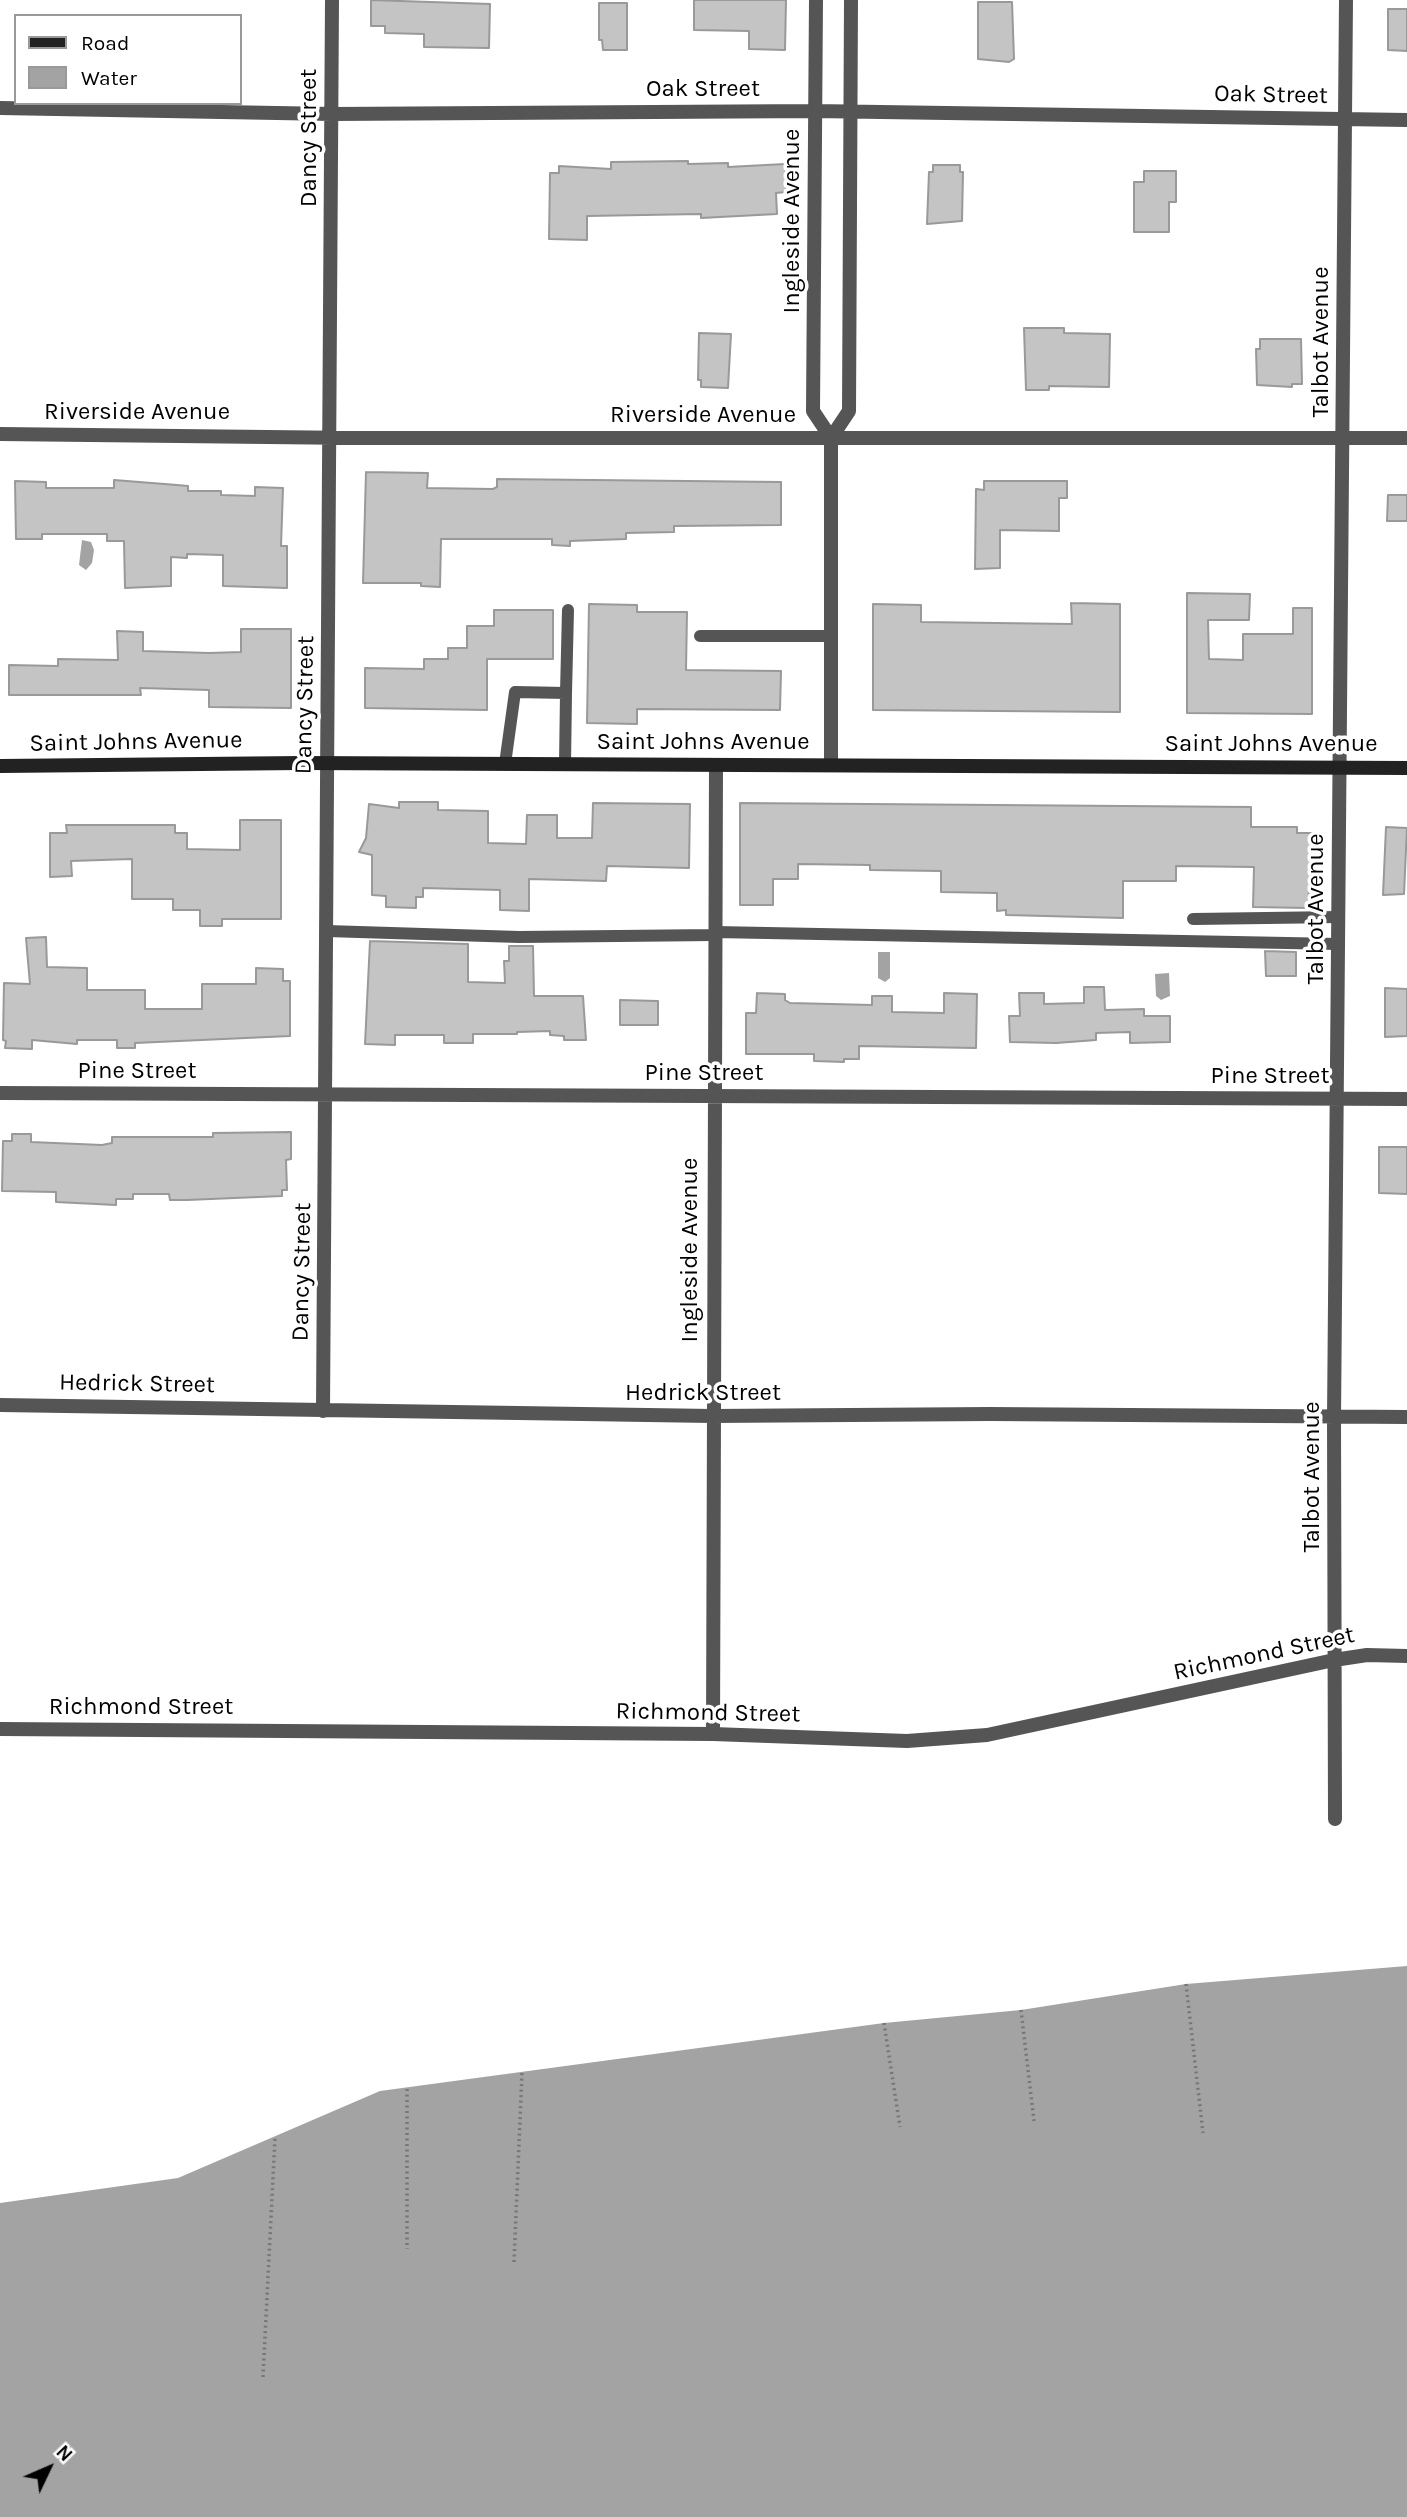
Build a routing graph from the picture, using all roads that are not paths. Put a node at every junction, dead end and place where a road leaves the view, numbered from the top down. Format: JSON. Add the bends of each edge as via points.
{"nodes":[{"id":1,"x":332,"y":0,"type":"edge"},
{"id":2,"x":816,"y":0,"type":"edge"},
{"id":3,"x":851,"y":0,"type":"edge"},
{"id":4,"x":1346,"y":0,"type":"edge"},
{"id":5,"x":0,"y":108,"type":"edge"},
{"id":6,"x":816,"y":111,"type":"junction"},
{"id":7,"x":850,"y":111,"type":"junction"},
{"id":8,"x":332,"y":114,"type":"junction"},
{"id":9,"x":1345,"y":119,"type":"junction"},
{"id":10,"x":1407,"y":120,"type":"edge"},
{"id":11,"x":0,"y":434,"type":"edge"},
{"id":12,"x":331,"y":437,"type":"junction"},
{"id":13,"x":1343,"y":437,"type":"junction"},
{"id":14,"x":831,"y":438,"type":"junction"},
{"id":15,"x":1407,"y":438,"type":"edge"},
{"id":16,"x":568,"y":610,"type":"dead end"},
{"id":17,"x":700,"y":636,"type":"dead end"},
{"id":18,"x":832,"y":636,"type":"junction"},
{"id":19,"x":566,"y":693,"type":"junction"},
{"id":20,"x":327,"y":764,"type":"junction"},
{"id":21,"x":505,"y":764,"type":"junction"},
{"id":22,"x":565,"y":765,"type":"junction"},
{"id":23,"x":831,"y":765,"type":"junction"},
{"id":24,"x":0,"y":766,"type":"edge"},
{"id":25,"x":716,"y":766,"type":"junction"},
{"id":26,"x":1340,"y":768,"type":"junction"},
{"id":27,"x":1407,"y":768,"type":"edge"},
{"id":28,"x":1339,"y":918,"type":"junction"},
{"id":29,"x":1193,"y":919,"type":"dead end"},
{"id":30,"x":327,"y":930,"type":"junction"},
{"id":31,"x":715,"y":934,"type":"junction"},
{"id":32,"x":1339,"y":944,"type":"junction"},
{"id":33,"x":0,"y":1093,"type":"edge"},
{"id":34,"x":327,"y":1095,"type":"junction"},
{"id":35,"x":714,"y":1096,"type":"junction"},
{"id":36,"x":1338,"y":1098,"type":"junction"},
{"id":37,"x":1407,"y":1099,"type":"edge"},
{"id":38,"x":0,"y":1405,"type":"edge"},
{"id":39,"x":323,"y":1411,"type":"junction"},
{"id":40,"x":712,"y":1416,"type":"junction"},
{"id":41,"x":1334,"y":1417,"type":"junction"},
{"id":42,"x":1407,"y":1418,"type":"edge"},
{"id":43,"x":1407,"y":1656,"type":"edge"},
{"id":44,"x":1335,"y":1660,"type":"junction"},
{"id":45,"x":0,"y":1729,"type":"edge"},
{"id":46,"x":713,"y":1734,"type":"junction"},
{"id":47,"x":1335,"y":1819,"type":"dead end"}],
"edges":[{"from":1,"to":8,"type":"street","name":"Dancy Street"},
{"from":2,"to":6,"type":"street","name":"Ingleside Avenue"},
{"from":3,"to":7,"type":"street"},
{"from":4,"to":9,"type":"street","name":"Talbot Avenue"},
{"from":5,"to":8,"type":"street","name":"Oak Street"},
{"from":6,"to":7,"type":"street","name":"Oak Street"},
{"from":6,"to":8,"type":"street","name":"Oak Street"},
{"from":6,"to":14,"type":"street","name":"Ingleside Avenue","via":[[813,411]]},
{"from":7,"to":9,"type":"street","name":"Oak Street"},
{"from":7,"to":14,"type":"street","via":[[849,411]]},
{"from":8,"to":12,"type":"street","name":"Dancy Street"},
{"from":9,"to":10,"type":"street","name":"Oak Street"},
{"from":9,"to":13,"type":"street","name":"Talbot Avenue"},
{"from":11,"to":12,"type":"street","name":"Riverside Avenue"},
{"from":12,"to":14,"type":"street","name":"Riverside Avenue"},
{"from":12,"to":20,"type":"street","name":"Dancy Street"},
{"from":13,"to":14,"type":"street","name":"Riverside Avenue"},
{"from":13,"to":15,"type":"street","name":"Riverside Avenue"},
{"from":13,"to":26,"type":"street","name":"Talbot Avenue"},
{"from":14,"to":18,"type":"street"},
{"from":16,"to":19,"type":"lane"},
{"from":17,"to":18,"type":"lane"},
{"from":18,"to":23,"type":"street"},
{"from":19,"to":21,"type":"lane","via":[[515,692]]},
{"from":19,"to":22,"type":"lane"},
{"from":20,"to":21,"type":"main road","name":"Saint Johns Avenue"},
{"from":20,"to":24,"type":"main road","name":"Saint Johns Avenue"},
{"from":20,"to":30,"type":"street","name":"Dancy Street"},
{"from":21,"to":22,"type":"main road","name":"Saint Johns Avenue"},
{"from":22,"to":25,"type":"main road","name":"Saint Johns Avenue"},
{"from":23,"to":25,"type":"main road","name":"Saint Johns Avenue"},
{"from":23,"to":26,"type":"main road","name":"Saint Johns Avenue"},
{"from":25,"to":31,"type":"street","name":"Ingleside Avenue"},
{"from":26,"to":27,"type":"main road","name":"Saint Johns Avenue"},
{"from":26,"to":28,"type":"street","name":"Talbot Avenue"},
{"from":28,"to":29,"type":"lane"},
{"from":28,"to":32,"type":"street","name":"Talbot Avenue"},
{"from":30,"to":31,"type":"lane","via":[[519,937]]},
{"from":30,"to":34,"type":"street","name":"Dancy Street"},
{"from":31,"to":32,"type":"lane"},
{"from":31,"to":35,"type":"street","name":"Ingleside Avenue"},
{"from":32,"to":36,"type":"street","name":"Talbot Avenue"},
{"from":33,"to":34,"type":"street","name":"Pine Street"},
{"from":34,"to":35,"type":"street","name":"Pine Street"},
{"from":34,"to":39,"type":"street","name":"Dancy Street"},
{"from":35,"to":36,"type":"street","name":"Pine Street"},
{"from":35,"to":40,"type":"street","name":"Ingleside Avenue"},
{"from":36,"to":37,"type":"street","name":"Pine Street"},
{"from":36,"to":41,"type":"street","name":"Talbot Avenue"},
{"from":38,"to":39,"type":"street","name":"Hedrick Street"},
{"from":39,"to":40,"type":"street","name":"Hedrick Street"},
{"from":40,"to":41,"type":"street","name":"Hedrick Street"},
{"from":40,"to":46,"type":"street","name":"Ingleside Avenue"},
{"from":41,"to":42,"type":"street","name":"Hedrick Street"},
{"from":41,"to":44,"type":"street","name":"Talbot Avenue"},
{"from":43,"to":44,"type":"street","name":"Richmond Street"},
{"from":44,"to":46,"type":"street","name":"Richmond Street","via":[[987,1735],[907,1741]]},
{"from":44,"to":47,"type":"street","name":"Talbot Avenue"},
{"from":45,"to":46,"type":"street","name":"Richmond Street"}]}
